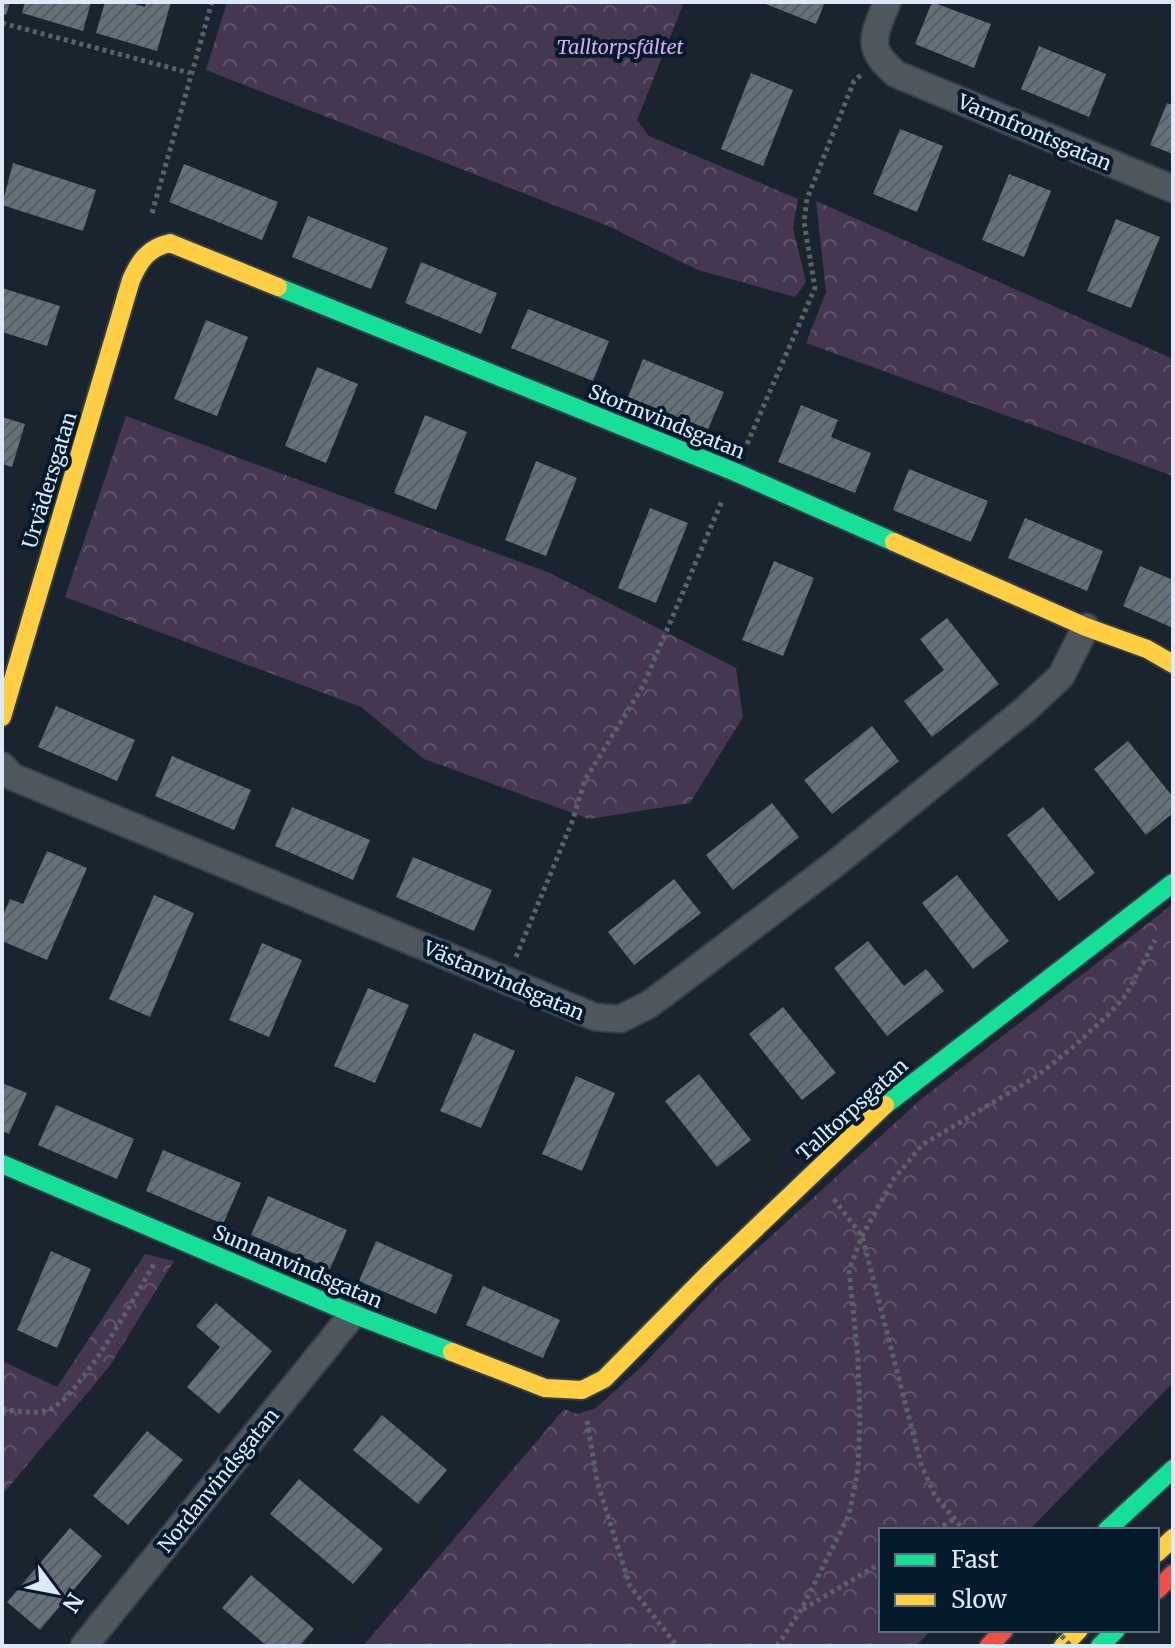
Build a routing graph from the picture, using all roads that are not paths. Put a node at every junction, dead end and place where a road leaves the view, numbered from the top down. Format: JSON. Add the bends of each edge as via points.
{"nodes":[{"id":1,"x":887,"y":2,"type":"edge"},
{"id":2,"x":1173,"y":189,"type":"edge"},
{"id":3,"x":147,"y":252,"type":"joint"},
{"id":4,"x":1086,"y":627,"type":"junction"},
{"id":5,"x":1173,"y":664,"type":"edge"},
{"id":6,"x":2,"y":717,"type":"edge"},
{"id":7,"x":2,"y":766,"type":"edge"},
{"id":8,"x":1173,"y":883,"type":"edge"},
{"id":9,"x":2,"y":1164,"type":"edge"},
{"id":10,"x":353,"y":1314,"type":"junction"},
{"id":11,"x":582,"y":1390,"type":"joint"},
{"id":12,"x":1173,"y":1469,"type":"edge"},
{"id":13,"x":1109,"y":1528,"type":"edge"},
{"id":14,"x":84,"y":1646,"type":"edge"}],
"edges":[{"from":1,"to":2,"type":"street","name":"Varmfrontsgatan","via":[[874,36],[887,66]]},
{"from":3,"to":4,"type":"main road","name":"Stormvindsgatan","via":[[170,243],[735,472]]},
{"from":3,"to":6,"type":"main road","name":"Urvädersgatan","via":[[131,280]]},
{"from":4,"to":5,"type":"main road","name":"Stormvindsgatan"},
{"from":4,"to":7,"type":"street","name":"Västanvindsgatan","via":[[1061,676],[1026,709],[836,863],[650,1004],[620,1019],[595,1017],[13,777]]},
{"from":8,"to":11,"type":"main road","name":"Talltorpsgatan","via":[[896,1095],[604,1379]]},
{"from":9,"to":10,"type":"main road","name":"Sunnanvindsgatan"},
{"from":10,"to":11,"type":"main road","name":"Sunnanvindsgatan","via":[[545,1388]]},
{"from":10,"to":14,"type":"street","name":"Nordanvindsgatan"},
{"from":12,"to":13,"type":"main road"}]}
